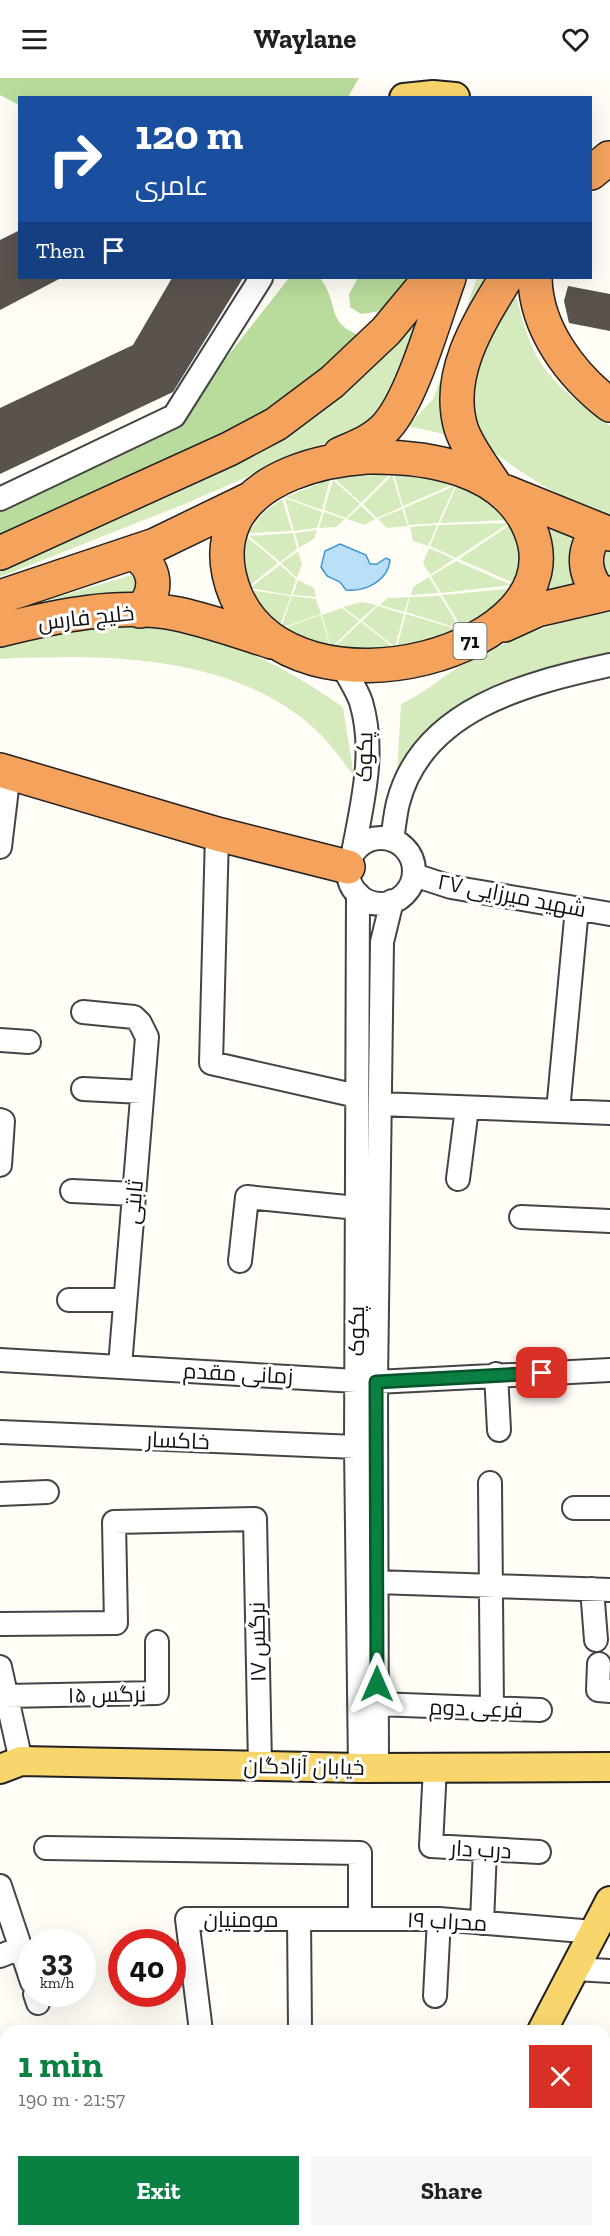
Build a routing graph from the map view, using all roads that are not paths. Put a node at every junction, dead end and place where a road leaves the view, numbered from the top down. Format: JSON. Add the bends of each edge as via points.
{"nodes":[{"id":1,"x":448,"y":78,"type":"edge"},
{"id":2,"x":418,"y":96,"type":"edge"},
{"id":3,"x":448,"y":96,"type":"edge"},
{"id":4,"x":455,"y":96,"type":"edge"},
{"id":5,"x":260,"y":279,"type":"edge"},
{"id":6,"x":429,"y":279,"type":"edge"},
{"id":7,"x":449,"y":279,"type":"edge"},
{"id":8,"x":505,"y":279,"type":"edge"},
{"id":9,"x":535,"y":279,"type":"edge"},
{"id":10,"x":610,"y":405,"type":"edge"},
{"id":11,"x":322,"y":463,"type":"junction"},
{"id":12,"x":499,"y":488,"type":"junction"},
{"id":13,"x":252,"y":498,"type":"junction"},
{"id":14,"x":0,"y":499,"type":"edge"},
{"id":15,"x":605,"y":532,"type":"edge"},
{"id":16,"x":0,"y":553,"type":"edge"},
{"id":17,"x":133,"y":553,"type":"junction"},
{"id":18,"x":606,"y":593,"type":"edge"},
{"id":19,"x":0,"y":597,"type":"edge"},
{"id":20,"x":140,"y":611,"type":"junction"},
{"id":21,"x":494,"y":629,"type":"junction"},
{"id":22,"x":0,"y":630,"type":"edge"},
{"id":23,"x":276,"y":643,"type":"junction"},
{"id":24,"x":342,"y":665,"type":"junction"},
{"id":25,"x":610,"y":665,"type":"edge"},
{"id":26,"x":5,"y":771,"type":"edge"},
{"id":27,"x":217,"y":834,"type":"junction"},
{"id":28,"x":393,"y":840,"type":"junction"},
{"id":29,"x":0,"y":847,"type":"edge"},
{"id":30,"x":353,"y":872,"type":"junction"},
{"id":31,"x":414,"y":875,"type":"junction"},
{"id":32,"x":392,"y":901,"type":"junction"},
{"id":33,"x":577,"y":908,"type":"junction"},
{"id":34,"x":610,"y":914,"type":"edge"},
{"id":35,"x":83,"y":1012,"type":"dead end"},
{"id":36,"x":0,"y":1040,"type":"edge"},
{"id":37,"x":29,"y":1042,"type":"dead end"},
{"id":38,"x":83,"y":1089,"type":"dead end"},
{"id":39,"x":142,"y":1092,"type":"junction"},
{"id":40,"x":357,"y":1096,"type":"junction"},
{"id":41,"x":380,"y":1104,"type":"junction"},
{"id":42,"x":467,"y":1108,"type":"junction"},
{"id":43,"x":558,"y":1111,"type":"junction"},
{"id":44,"x":610,"y":1113,"type":"edge"},
{"id":45,"x":0,"y":1120,"type":"edge"},
{"id":46,"x":0,"y":1165,"type":"edge"},
{"id":47,"x":458,"y":1179,"type":"dead end"},
{"id":48,"x":72,"y":1191,"type":"dead end"},
{"id":49,"x":134,"y":1194,"type":"junction"},
{"id":50,"x":357,"y":1208,"type":"junction"},
{"id":51,"x":521,"y":1217,"type":"dead end"},
{"id":52,"x":610,"y":1221,"type":"edge"},
{"id":53,"x":240,"y":1261,"type":"dead end"},
{"id":54,"x":69,"y":1300,"type":"dead end"},
{"id":55,"x":125,"y":1300,"type":"junction"},
{"id":56,"x":366,"y":1315,"type":"junction"},
{"id":57,"x":0,"y":1360,"type":"edge"},
{"id":58,"x":120,"y":1366,"type":"junction"},
{"id":59,"x":610,"y":1370,"type":"edge"},
{"id":60,"x":496,"y":1374,"type":"junction"},
{"id":61,"x":366,"y":1381,"type":"junction"},
{"id":62,"x":499,"y":1430,"type":"dead end"},
{"id":63,"x":0,"y":1432,"type":"edge"},
{"id":64,"x":356,"y":1447,"type":"junction"},
{"id":65,"x":490,"y":1483,"type":"dead end"},
{"id":66,"x":47,"y":1492,"type":"dead end"},
{"id":67,"x":0,"y":1494,"type":"edge"},
{"id":68,"x":574,"y":1508,"type":"dead end"},
{"id":69,"x":610,"y":1508,"type":"edge"},
{"id":70,"x":376,"y":1582,"type":"junction"},
{"id":71,"x":490,"y":1585,"type":"junction"},
{"id":72,"x":601,"y":1590,"type":"edge"},
{"id":73,"x":0,"y":1624,"type":"edge"},
{"id":74,"x":596,"y":1640,"type":"dead end"},
{"id":75,"x":157,"y":1642,"type":"dead end"},
{"id":76,"x":599,"y":1664,"type":"dead end"},
{"id":77,"x":0,"y":1667,"type":"edge"},
{"id":78,"x":610,"y":1691,"type":"edge"},
{"id":79,"x":6,"y":1696,"type":"junction"},
{"id":80,"x":377,"y":1704,"type":"junction"},
{"id":81,"x":492,"y":1708,"type":"junction"},
{"id":82,"x":540,"y":1710,"type":"dead end"},
{"id":83,"x":10,"y":1765,"type":"edge"},
{"id":84,"x":260,"y":1765,"type":"junction"},
{"id":85,"x":435,"y":1767,"type":"junction"},
{"id":86,"x":610,"y":1767,"type":"edge"},
{"id":87,"x":369,"y":1768,"type":"junction"},
{"id":88,"x":46,"y":1848,"type":"dead end"},
{"id":89,"x":485,"y":1849,"type":"junction"},
{"id":90,"x":539,"y":1852,"type":"dead end"},
{"id":91,"x":0,"y":1886,"type":"edge"},
{"id":92,"x":610,"y":1900,"type":"edge"},
{"id":93,"x":360,"y":1917,"type":"junction"},
{"id":94,"x":299,"y":1919,"type":"junction"},
{"id":95,"x":439,"y":1919,"type":"junction"},
{"id":96,"x":482,"y":1923,"type":"junction"},
{"id":97,"x":594,"y":1932,"type":"junction"},
{"id":98,"x":10,"y":1952,"type":"edge"},
{"id":99,"x":18,"y":1965,"type":"edge"},
{"id":100,"x":574,"y":1969,"type":"junction"},
{"id":101,"x":610,"y":1971,"type":"edge"},
{"id":102,"x":435,"y":1996,"type":"dead end"},
{"id":103,"x":200,"y":2025,"type":"edge"},
{"id":104,"x":300,"y":2025,"type":"edge"},
{"id":105,"x":545,"y":2025,"type":"edge"}],
"edges":[{"from":1,"to":4,"type":"main road"},
{"from":2,"to":3,"type":"main road"},
{"from":5,"to":14,"type":"street","via":[[174,416]]},
{"from":6,"to":16,"type":"highway","via":[[386,331],[332,382],[276,424]]},
{"from":7,"to":11,"type":"highway","via":[[404,400],[387,426],[369,441]]},
{"from":8,"to":12,"type":"highway","via":[[466,353],[456,402],[462,430]]},
{"from":9,"to":10,"type":"highway","via":[[539,308],[557,348],[573,370]]},
{"from":11,"to":12,"type":"highway","number":"71","via":[[350,458],[407,457],[462,470]]},
{"from":11,"to":13,"type":"highway","number":"71","via":[[274,483]]},
{"from":12,"to":15,"type":"highway","number":"71"},
{"from":12,"to":21,"type":"highway","number":"71","via":[[525,516],[536,552],[532,583]]},
{"from":13,"to":17,"type":"highway","name":"خلیج فارس","number":"71"},
{"from":13,"to":23,"type":"highway","number":"71","via":[[234,521],[226,567],[239,602],[253,623]]},
{"from":15,"to":18,"type":"highway","via":[[590,543],[586,559],[589,578]]},
{"from":17,"to":19,"type":"highway","name":"خلیج فارس","number":"71"},
{"from":17,"to":20,"type":"highway","via":[[147,563],[153,580],[151,597]]},
{"from":18,"to":21,"type":"highway","number":"71","via":[[537,610]]},
{"from":20,"to":22,"type":"highway","name":"خلیج فارس","number":"71","via":[[121,609],[56,616]]},
{"from":20,"to":23,"type":"highway","name":"خلیج فارس","number":"71","via":[[177,614]]},
{"from":21,"to":24,"type":"highway","number":"71","via":[[431,658],[400,664]]},
{"from":23,"to":24,"type":"highway","number":"71","via":[[317,662]]},
{"from":24,"to":30,"type":"street","name":"پکوک","via":[[361,701],[369,743]]},
{"from":25,"to":28,"type":"street","via":[[500,696],[462,714],[432,741],[415,764],[398,803]]},
{"from":26,"to":27,"type":"highway"},
{"from":26,"to":29,"type":"street"},
{"from":27,"to":30,"type":"highway"},
{"from":27,"to":40,"type":"street","via":[[211,1063]]},
{"from":28,"to":30,"type":"street","via":[[378,838],[364,843]]},
{"from":28,"to":31,"type":"street","via":[[405,848]]},
{"from":30,"to":32,"type":"street","via":[[370,902]]},
{"from":30,"to":40,"type":"street","name":"پکوک"},
{"from":31,"to":32,"type":"street","via":[[409,889]]},
{"from":31,"to":33,"type":"street","name":"شهید میرزایی ۲۷","via":[[451,887]]},
{"from":32,"to":41,"type":"street","name":"پکوک","via":[[382,942]]},
{"from":33,"to":34,"type":"street","name":"شهید میرزایی ۲۷"},
{"from":33,"to":43,"type":"street"},
{"from":35,"to":39,"type":"street","name":"ثابتی","via":[[134,1017],[140,1023],[147,1037]]},
{"from":36,"to":37,"type":"street"},
{"from":38,"to":39,"type":"street"},
{"from":39,"to":49,"type":"street","name":"ثابتی"},
{"from":40,"to":50,"type":"street","name":"پکوک"},
{"from":41,"to":42,"type":"street"},
{"from":41,"to":56,"type":"street","name":"پکوک"},
{"from":42,"to":43,"type":"street"},
{"from":42,"to":47,"type":"street"},
{"from":43,"to":44,"type":"street"},
{"from":45,"to":46,"type":"street"},
{"from":48,"to":49,"type":"street"},
{"from":49,"to":55,"type":"street","name":"ثابتی"},
{"from":50,"to":53,"type":"street","via":[[247,1197]]},
{"from":50,"to":56,"type":"street","name":"پکوک"},
{"from":51,"to":52,"type":"street"},
{"from":54,"to":55,"type":"street"},
{"from":55,"to":58,"type":"street","name":"ثابتی"},
{"from":56,"to":61,"type":"street","name":"پکوک"},
{"from":57,"to":58,"type":"street","name":"زمانی مقدم"},
{"from":58,"to":61,"type":"street","name":"زمانی مقدم"},
{"from":59,"to":60,"type":"street","name":"زمانی مقدم"},
{"from":60,"to":61,"type":"street","name":"زمانی مقدم"},
{"from":60,"to":62,"type":"street"},
{"from":61,"to":64,"type":"street","name":"پکوک"},
{"from":61,"to":70,"type":"street","name":"پکوک"},
{"from":63,"to":64,"type":"street","name":"خاکسار"},
{"from":64,"to":87,"type":"street","name":"پکوک"},
{"from":65,"to":71,"type":"street"},
{"from":66,"to":67,"type":"street"},
{"from":68,"to":69,"type":"street"},
{"from":70,"to":71,"type":"street"},
{"from":70,"to":80,"type":"street","name":"پکوک"},
{"from":71,"to":72,"type":"street"},
{"from":71,"to":81,"type":"street"},
{"from":72,"to":74,"type":"street"},
{"from":73,"to":84,"type":"street","name":"نرگس ۱۷","via":[[116,1623],[114,1522],[255,1519]]},
{"from":75,"to":79,"type":"street","name":"نرگس ۱۵","via":[[157,1693]]},
{"from":76,"to":78,"type":"street","via":[[598,1690]]},
{"from":77,"to":79,"type":"street"},
{"from":79,"to":83,"type":"street"},
{"from":80,"to":81,"type":"street","name":"فرعی دوم"},
{"from":80,"to":87,"type":"street","name":"پکوک"},
{"from":81,"to":82,"type":"street","name":"فرعی دوم"},
{"from":83,"to":84,"type":"main road","name":"خیابان آزادگان"},
{"from":84,"to":87,"type":"main road","name":"خیابان آزادگان"},
{"from":85,"to":86,"type":"main road","name":"خیابان آزادگان"},
{"from":85,"to":87,"type":"main road","name":"خیابان آزادگان"},
{"from":85,"to":89,"type":"street","name":"درب دار","via":[[431,1846]]},
{"from":88,"to":93,"type":"street","via":[[360,1853]]},
{"from":89,"to":90,"type":"street","name":"درب دار"},
{"from":89,"to":96,"type":"street"},
{"from":91,"to":98,"type":"street"},
{"from":92,"to":97,"type":"main road"},
{"from":93,"to":94,"type":"street","name":"محراب ۱۹"},
{"from":93,"to":95,"type":"street","name":"محراب ۱۹"},
{"from":94,"to":103,"type":"street","name":"مومنیان","via":[[187,1919]]},
{"from":94,"to":104,"type":"street"},
{"from":95,"to":96,"type":"street","name":"محراب ۱۹"},
{"from":95,"to":102,"type":"street"},
{"from":96,"to":97,"type":"street","name":"محراب ۱۹"},
{"from":97,"to":100,"type":"main road"},
{"from":98,"to":99,"type":"street"},
{"from":100,"to":101,"type":"street"},
{"from":100,"to":105,"type":"main road"}]}
